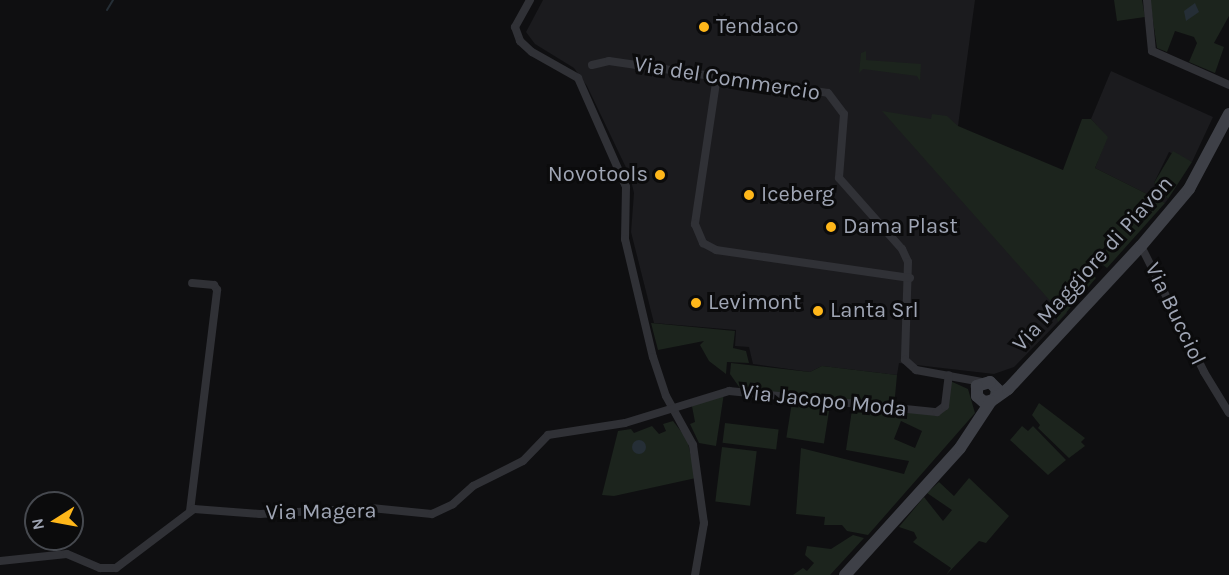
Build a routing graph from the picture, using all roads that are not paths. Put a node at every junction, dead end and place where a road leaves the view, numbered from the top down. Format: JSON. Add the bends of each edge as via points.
{"nodes":[{"id":1,"x":530,"y":0,"type":"edge"},
{"id":2,"x":1147,"y":0,"type":"edge"},
{"id":3,"x":592,"y":65,"type":"dead end"},
{"id":4,"x":717,"y":76,"type":"junction"},
{"id":5,"x":1229,"y":85,"type":"edge"},
{"id":6,"x":1229,"y":114,"type":"edge"},
{"id":7,"x":1141,"y":246,"type":"junction"},
{"id":8,"x":910,"y":278,"type":"junction"},
{"id":9,"x":192,"y":283,"type":"dead end"},
{"id":10,"x":949,"y":375,"type":"junction"},
{"id":11,"x":986,"y":393,"type":"junction"},
{"id":12,"x":671,"y":407,"type":"junction"},
{"id":13,"x":1229,"y":413,"type":"edge"},
{"id":14,"x":190,"y":511,"type":"junction"},
{"id":15,"x":0,"y":561,"type":"edge"},
{"id":16,"x":695,"y":575,"type":"edge"},
{"id":17,"x":845,"y":575,"type":"edge"}],
"edges":[{"from":1,"to":12,"type":"street","via":[[515,27],[520,41],[578,78],[626,187],[625,238],[659,380]]},
{"from":2,"to":5,"type":"street","via":[[1152,51]]},
{"from":3,"to":4,"type":"street","name":"Via del Commercio","via":[[609,61]]},
{"from":4,"to":8,"type":"street","name":"Via del Commercio","via":[[820,89],[835,99],[844,118],[839,178],[902,249]]},
{"from":4,"to":8,"type":"street","via":[[695,224],[702,242],[716,250]]},
{"from":6,"to":7,"type":"main road","name":"Via Maggiore di Piavon","via":[[1189,189]]},
{"from":7,"to":11,"type":"main road","name":"Via Maggiore di Piavon","via":[[1020,376]]},
{"from":7,"to":13,"type":"street","name":"Via Bucciol","via":[[1204,372]]},
{"from":8,"to":10,"type":"street","name":"Via del Commercio","via":[[905,360],[916,370]]},
{"from":9,"to":14,"type":"street","via":[[214,285],[217,290]]},
{"from":10,"to":11,"type":"street","name":"Via del Commercio"},
{"from":10,"to":12,"type":"street","name":"Via Jacopo Moda","via":[[945,406],[937,412],[742,391]]},
{"from":11,"to":17,"type":"main road","via":[[976,426]]},
{"from":12,"to":14,"type":"street","name":"Via Magera","via":[[625,423],[548,435],[523,461],[473,486],[453,504],[432,514],[364,508],[308,513]]},
{"from":12,"to":16,"type":"street","via":[[693,446],[701,492],[703,544]]},
{"from":14,"to":15,"type":"street","via":[[117,568],[100,568],[67,554]]}]}
